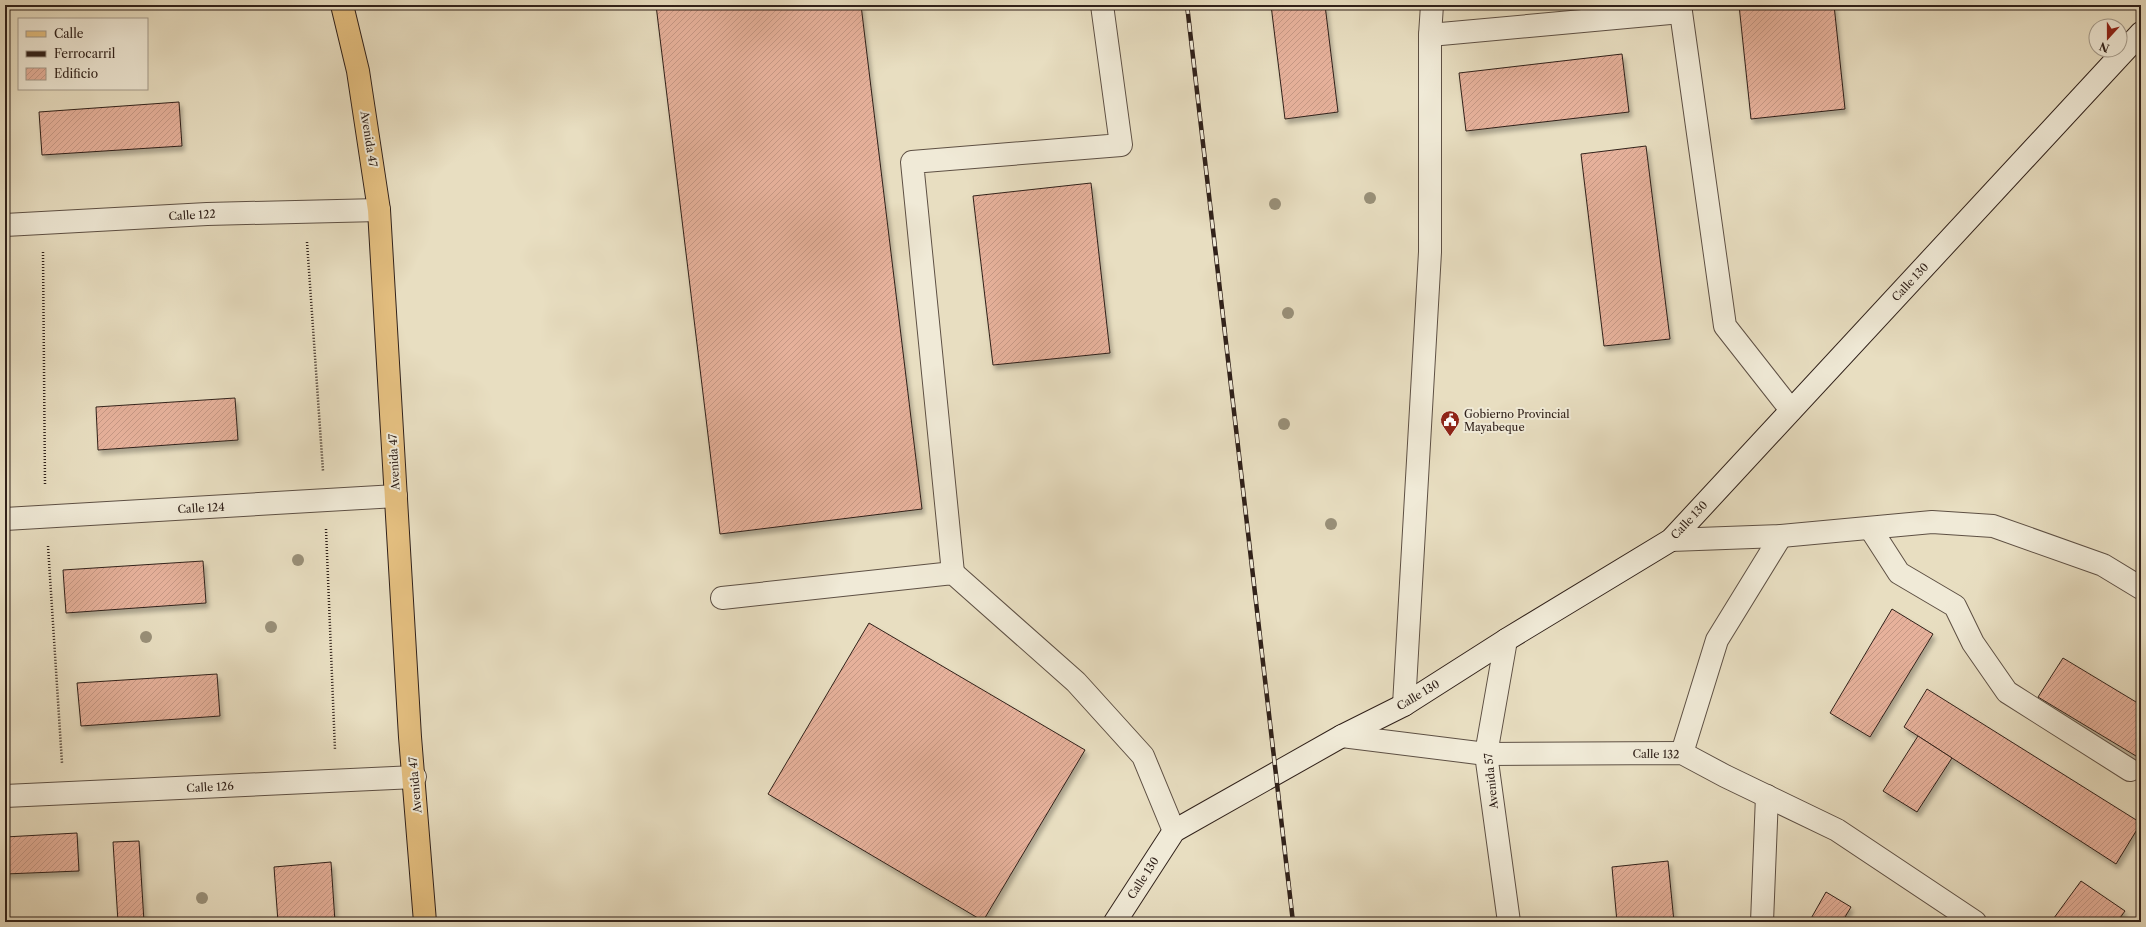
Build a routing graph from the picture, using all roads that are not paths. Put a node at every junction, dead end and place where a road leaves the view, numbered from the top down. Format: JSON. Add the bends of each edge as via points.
{"nodes":[{"id":1,"x":342,"y":5,"type":"edge"},
{"id":2,"x":1102,"y":5,"type":"edge"},
{"id":3,"x":1432,"y":5,"type":"edge"},
{"id":4,"x":1681,"y":8,"type":"edge"},
{"id":5,"x":2141,"y":33,"type":"edge"},
{"id":6,"x":1430,"y":35,"type":"junction"},
{"id":7,"x":379,"y":210,"type":"junction"},
{"id":8,"x":5,"y":226,"type":"edge"},
{"id":9,"x":1791,"y":410,"type":"junction"},
{"id":10,"x":396,"y":496,"type":"junction"},
{"id":11,"x":5,"y":519,"type":"edge"},
{"id":12,"x":1870,"y":528,"type":"junction"},
{"id":13,"x":1781,"y":536,"type":"junction"},
{"id":14,"x":1671,"y":540,"type":"junction"},
{"id":15,"x":953,"y":573,"type":"junction"},
{"id":16,"x":2141,"y":588,"type":"edge"},
{"id":17,"x":722,"y":598,"type":"dead end"},
{"id":18,"x":1506,"y":640,"type":"junction"},
{"id":19,"x":1404,"y":705,"type":"junction"},
{"id":20,"x":1342,"y":736,"type":"junction"},
{"id":21,"x":1682,"y":753,"type":"junction"},
{"id":22,"x":1486,"y":754,"type":"junction"},
{"id":23,"x":2130,"y":770,"type":"dead end"},
{"id":24,"x":415,"y":777,"type":"junction"},
{"id":25,"x":5,"y":796,"type":"edge"},
{"id":26,"x":1766,"y":796,"type":"junction"},
{"id":27,"x":1174,"y":831,"type":"junction"},
{"id":28,"x":425,"y":922,"type":"edge"},
{"id":29,"x":1115,"y":922,"type":"edge"},
{"id":30,"x":1509,"y":922,"type":"edge"},
{"id":31,"x":1762,"y":922,"type":"edge"},
{"id":32,"x":1975,"y":922,"type":"edge"}],
"edges":[{"from":1,"to":7,"type":"main road","name":"Avenida 47","via":[[358,71]]},
{"from":2,"to":15,"type":"street","via":[[1121,145],[912,162]]},
{"from":3,"to":6,"type":"street"},
{"from":4,"to":6,"type":"street"},
{"from":4,"to":9,"type":"street","via":[[1725,326]]},
{"from":5,"to":9,"type":"street","name":"Calle 130"},
{"from":6,"to":19,"type":"street","via":[[1430,252]]},
{"from":7,"to":8,"type":"street","name":"Calle 122","via":[[207,214]]},
{"from":7,"to":10,"type":"main road","name":"Avenida 47"},
{"from":9,"to":14,"type":"street","name":"Calle 130"},
{"from":10,"to":11,"type":"street","name":"Calle 124"},
{"from":10,"to":24,"type":"main road","name":"Avenida 47","via":[[410,737]]},
{"from":12,"to":13,"type":"street"},
{"from":12,"to":16,"type":"street","via":[[1932,522],[1993,526],[2103,565]]},
{"from":12,"to":23,"type":"street","via":[[1899,573],[1956,606],[1973,643],[2007,692]]},
{"from":13,"to":14,"type":"street"},
{"from":13,"to":21,"type":"street","via":[[1717,640]]},
{"from":14,"to":18,"type":"street","name":"Calle 130"},
{"from":15,"to":17,"type":"street"},
{"from":15,"to":27,"type":"street","via":[[1076,682],[1143,756]]},
{"from":18,"to":19,"type":"street","name":"Calle 130"},
{"from":18,"to":22,"type":"street","name":"Avenida 57"},
{"from":19,"to":20,"type":"street","name":"Calle 130"},
{"from":20,"to":22,"type":"street","name":"Calle 132"},
{"from":20,"to":27,"type":"street","name":"Calle 130"},
{"from":21,"to":22,"type":"street","name":"Calle 132"},
{"from":21,"to":26,"type":"street","name":"Calle 132"},
{"from":22,"to":30,"type":"street","name":"Avenida 57"},
{"from":24,"to":25,"type":"street","name":"Calle 126"},
{"from":24,"to":28,"type":"main road","name":"Avenida 47"},
{"from":26,"to":31,"type":"street"},
{"from":26,"to":32,"type":"street","name":"Calle 132","via":[[1837,830]]},
{"from":27,"to":29,"type":"street","name":"Calle 130"}]}
